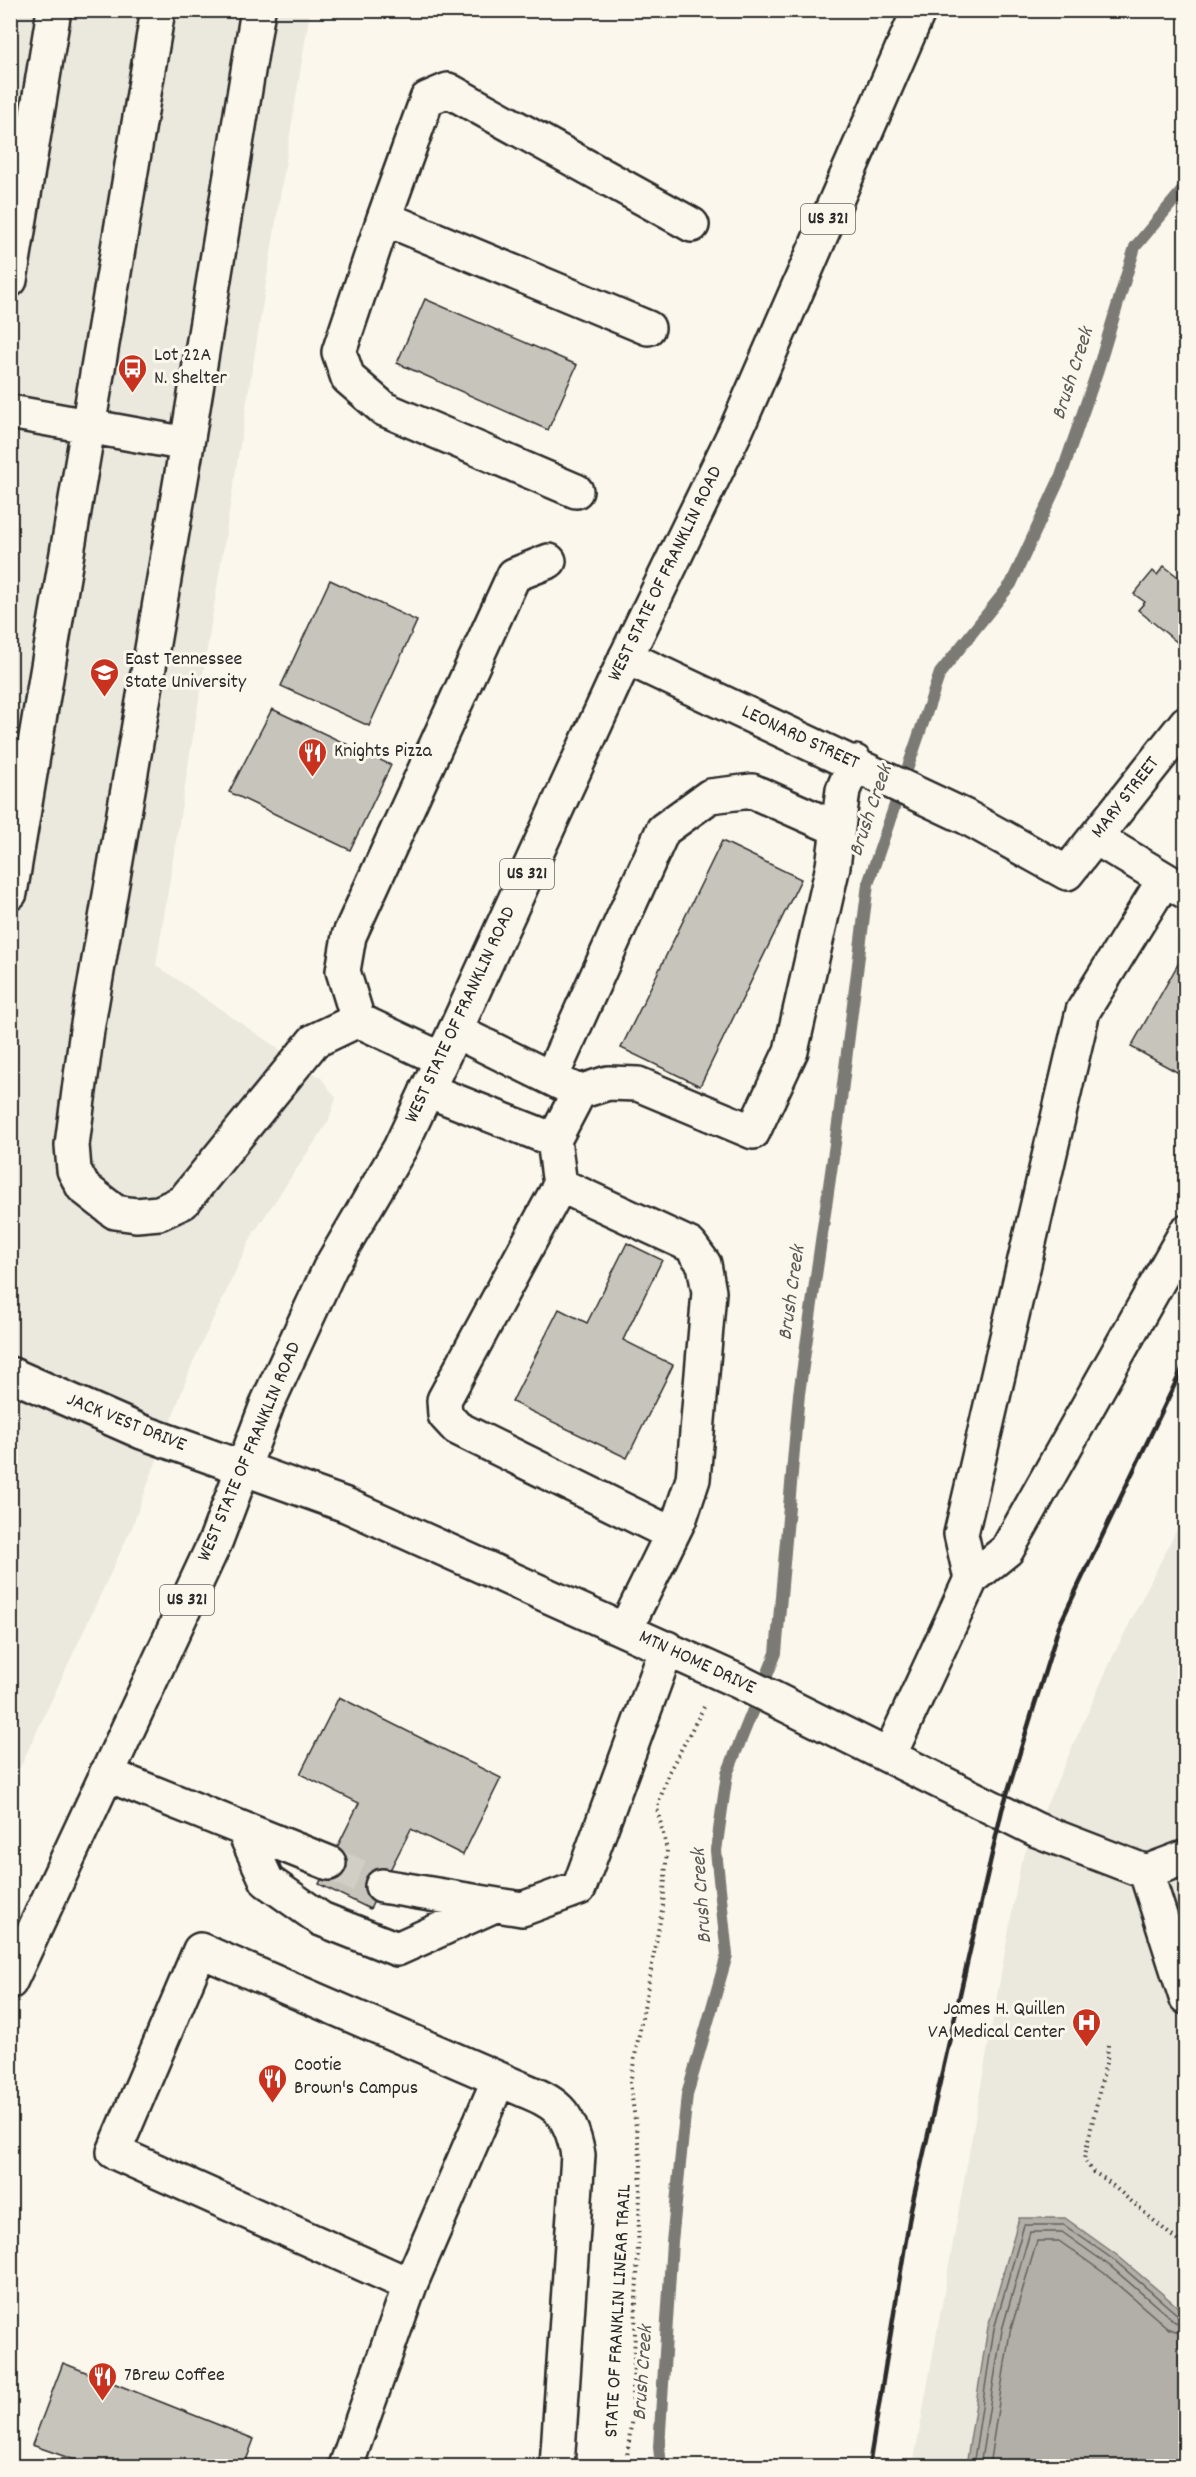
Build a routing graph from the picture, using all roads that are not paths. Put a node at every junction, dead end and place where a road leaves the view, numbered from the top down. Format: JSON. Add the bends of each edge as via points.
{"nodes":[{"id":1,"x":54,"y":10,"type":"edge"},
{"id":2,"x":158,"y":10,"type":"edge"},
{"id":3,"x":258,"y":10,"type":"edge"},
{"id":4,"x":919,"y":10,"type":"edge"},
{"id":5,"x":384,"y":218,"type":"junction"},
{"id":6,"x":692,"y":225,"type":"dead end"},
{"id":7,"x":10,"y":280,"type":"edge"},
{"id":8,"x":648,"y":328,"type":"dead end"},
{"id":9,"x":10,"y":412,"type":"edge"},
{"id":10,"x":89,"y":427,"type":"junction"},
{"id":11,"x":187,"y":444,"type":"junction"},
{"id":12,"x":576,"y":491,"type":"dead end"},
{"id":13,"x":549,"y":561,"type":"dead end"},
{"id":14,"x":626,"y":657,"type":"junction"},
{"id":15,"x":1185,"y":723,"type":"edge"},
{"id":16,"x":869,"y":769,"type":"junction"},
{"id":17,"x":838,"y":829,"type":"junction"},
{"id":18,"x":1096,"y":838,"type":"junction"},
{"id":19,"x":1067,"y":873,"type":"joint"},
{"id":20,"x":1175,"y":886,"type":"edge"},
{"id":21,"x":10,"y":893,"type":"edge"},
{"id":22,"x":358,"y":1020,"type":"junction"},
{"id":23,"x":448,"y":1045,"type":"junction"},
{"id":24,"x":565,"y":1085,"type":"junction"},
{"id":25,"x":427,"y":1090,"type":"junction"},
{"id":26,"x":554,"y":1140,"type":"junction"},
{"id":27,"x":560,"y":1185,"type":"junction"},
{"id":28,"x":1185,"y":1233,"type":"edge"},
{"id":29,"x":10,"y":1374,"type":"edge"},
{"id":30,"x":243,"y":1468,"type":"junction"},
{"id":31,"x":672,"y":1534,"type":"junction"},
{"id":32,"x":971,"y":1579,"type":"junction"},
{"id":33,"x":626,"y":1630,"type":"junction"},
{"id":34,"x":667,"y":1648,"type":"junction"},
{"id":35,"x":889,"y":1756,"type":"junction"},
{"id":36,"x":106,"y":1774,"type":"junction"},
{"id":37,"x":243,"y":1829,"type":"junction"},
{"id":38,"x":1185,"y":1857,"type":"edge"},
{"id":39,"x":329,"y":1863,"type":"tunnel mouth"},
{"id":40,"x":1146,"y":1872,"type":"junction"},
{"id":41,"x":382,"y":1886,"type":"tunnel mouth"},
{"id":42,"x":495,"y":1905,"type":"junction"},
{"id":43,"x":10,"y":1982,"type":"edge"},
{"id":44,"x":1185,"y":1997,"type":"edge"},
{"id":45,"x":499,"y":2079,"type":"junction"},
{"id":46,"x":410,"y":2285,"type":"junction"},
{"id":47,"x":346,"y":2466,"type":"edge"},
{"id":48,"x":557,"y":2466,"type":"edge"}],
"edges":[{"from":1,"to":7,"type":"main road"},
{"from":2,"to":10,"type":"main road"},
{"from":3,"to":11,"type":"main road"},
{"from":4,"to":14,"type":"main road","name":"WEST STATE OF FRANKLIN ROAD","number":"US 321","via":[[737,428]]},
{"from":5,"to":6,"type":"main road","via":[[427,99],[448,90]]},
{"from":5,"to":8,"type":"main road"},
{"from":5,"to":12,"type":"main road","via":[[339,352],[348,378],[384,409]]},
{"from":9,"to":10,"type":"main road"},
{"from":10,"to":11,"type":"main road"},
{"from":10,"to":21,"type":"main road"},
{"from":11,"to":22,"type":"main road","via":[[87,1030],[72,1145],[74,1170],[83,1187],[116,1212],[136,1215],[159,1213],[183,1202],[314,1041]]},
{"from":13,"to":22,"type":"main road","via":[[514,575],[349,936],[343,971]]},
{"from":14,"to":16,"type":"main road","name":"LEONARD STREET"},
{"from":14,"to":23,"type":"main road","name":"WEST STATE OF FRANKLIN ROAD","number":"US 321"},
{"from":15,"to":18,"type":"main road","name":"MARY STREET"},
{"from":16,"to":17,"type":"main road","via":[[843,790]]},
{"from":16,"to":19,"type":"main road","name":"LEONARD STREET"},
{"from":17,"to":24,"type":"main road","via":[[752,791],[710,796],[663,830]]},
{"from":17,"to":24,"type":"main road","via":[[824,911],[791,1051],[753,1132],[638,1084]]},
{"from":18,"to":19,"type":"main road","name":"MARY STREET"},
{"from":18,"to":20,"type":"main road"},
{"from":20,"to":32,"type":"main road","via":[[1083,1011],[961,1534]]},
{"from":22,"to":23,"type":"main road"},
{"from":23,"to":24,"type":"main road"},
{"from":23,"to":25,"type":"main road","name":"WEST STATE OF FRANKLIN ROAD","number":"US 321"},
{"from":24,"to":26,"type":"main road"},
{"from":25,"to":26,"type":"main road"},
{"from":25,"to":30,"type":"main road","name":"WEST STATE OF FRANKLIN ROAD","number":"US 321","via":[[400,1148],[330,1268],[268,1402]]},
{"from":26,"to":27,"type":"main road"},
{"from":27,"to":31,"type":"main road","via":[[690,1245],[704,1264],[709,1292],[693,1479]]},
{"from":27,"to":31,"type":"main road","via":[[444,1400],[445,1415],[457,1428]]},
{"from":28,"to":32,"type":"main road","via":[[1007,1550]]},
{"from":29,"to":30,"type":"main road","name":"JACK VEST DRIVE","via":[[142,1432]]},
{"from":30,"to":33,"type":"main road","name":"MTN HOME DRIVE","via":[[346,1505]]},
{"from":30,"to":36,"type":"main road","name":"WEST STATE OF FRANKLIN ROAD","number":"US 321","via":[[216,1540]]},
{"from":31,"to":33,"type":"main road"},
{"from":32,"to":35,"type":"main road"},
{"from":33,"to":34,"type":"main road","name":"MTN HOME DRIVE"},
{"from":34,"to":35,"type":"main road","name":"MTN HOME DRIVE"},
{"from":34,"to":42,"type":"main road","via":[[579,1888],[522,1909]]},
{"from":35,"to":40,"type":"main road","name":"MTN HOME DRIVE","via":[[1037,1830]]},
{"from":36,"to":37,"type":"main road"},
{"from":36,"to":43,"type":"main road","name":"WEST STATE OF FRANKLIN ROAD","number":"US 321"},
{"from":37,"to":39,"type":"main road"},
{"from":37,"to":42,"type":"main road","via":[[267,1881],[321,1918],[397,1949]]},
{"from":38,"to":40,"type":"main road"},
{"from":40,"to":44,"type":"main road"},
{"from":41,"to":42,"type":"main road"},
{"from":45,"to":46,"type":"main road"},
{"from":45,"to":46,"type":"main road","via":[[200,1950],[114,2152]]},
{"from":45,"to":48,"type":"main road","via":[[559,2106],[574,2131],[578,2155]]},
{"from":46,"to":47,"type":"main road"}]}
